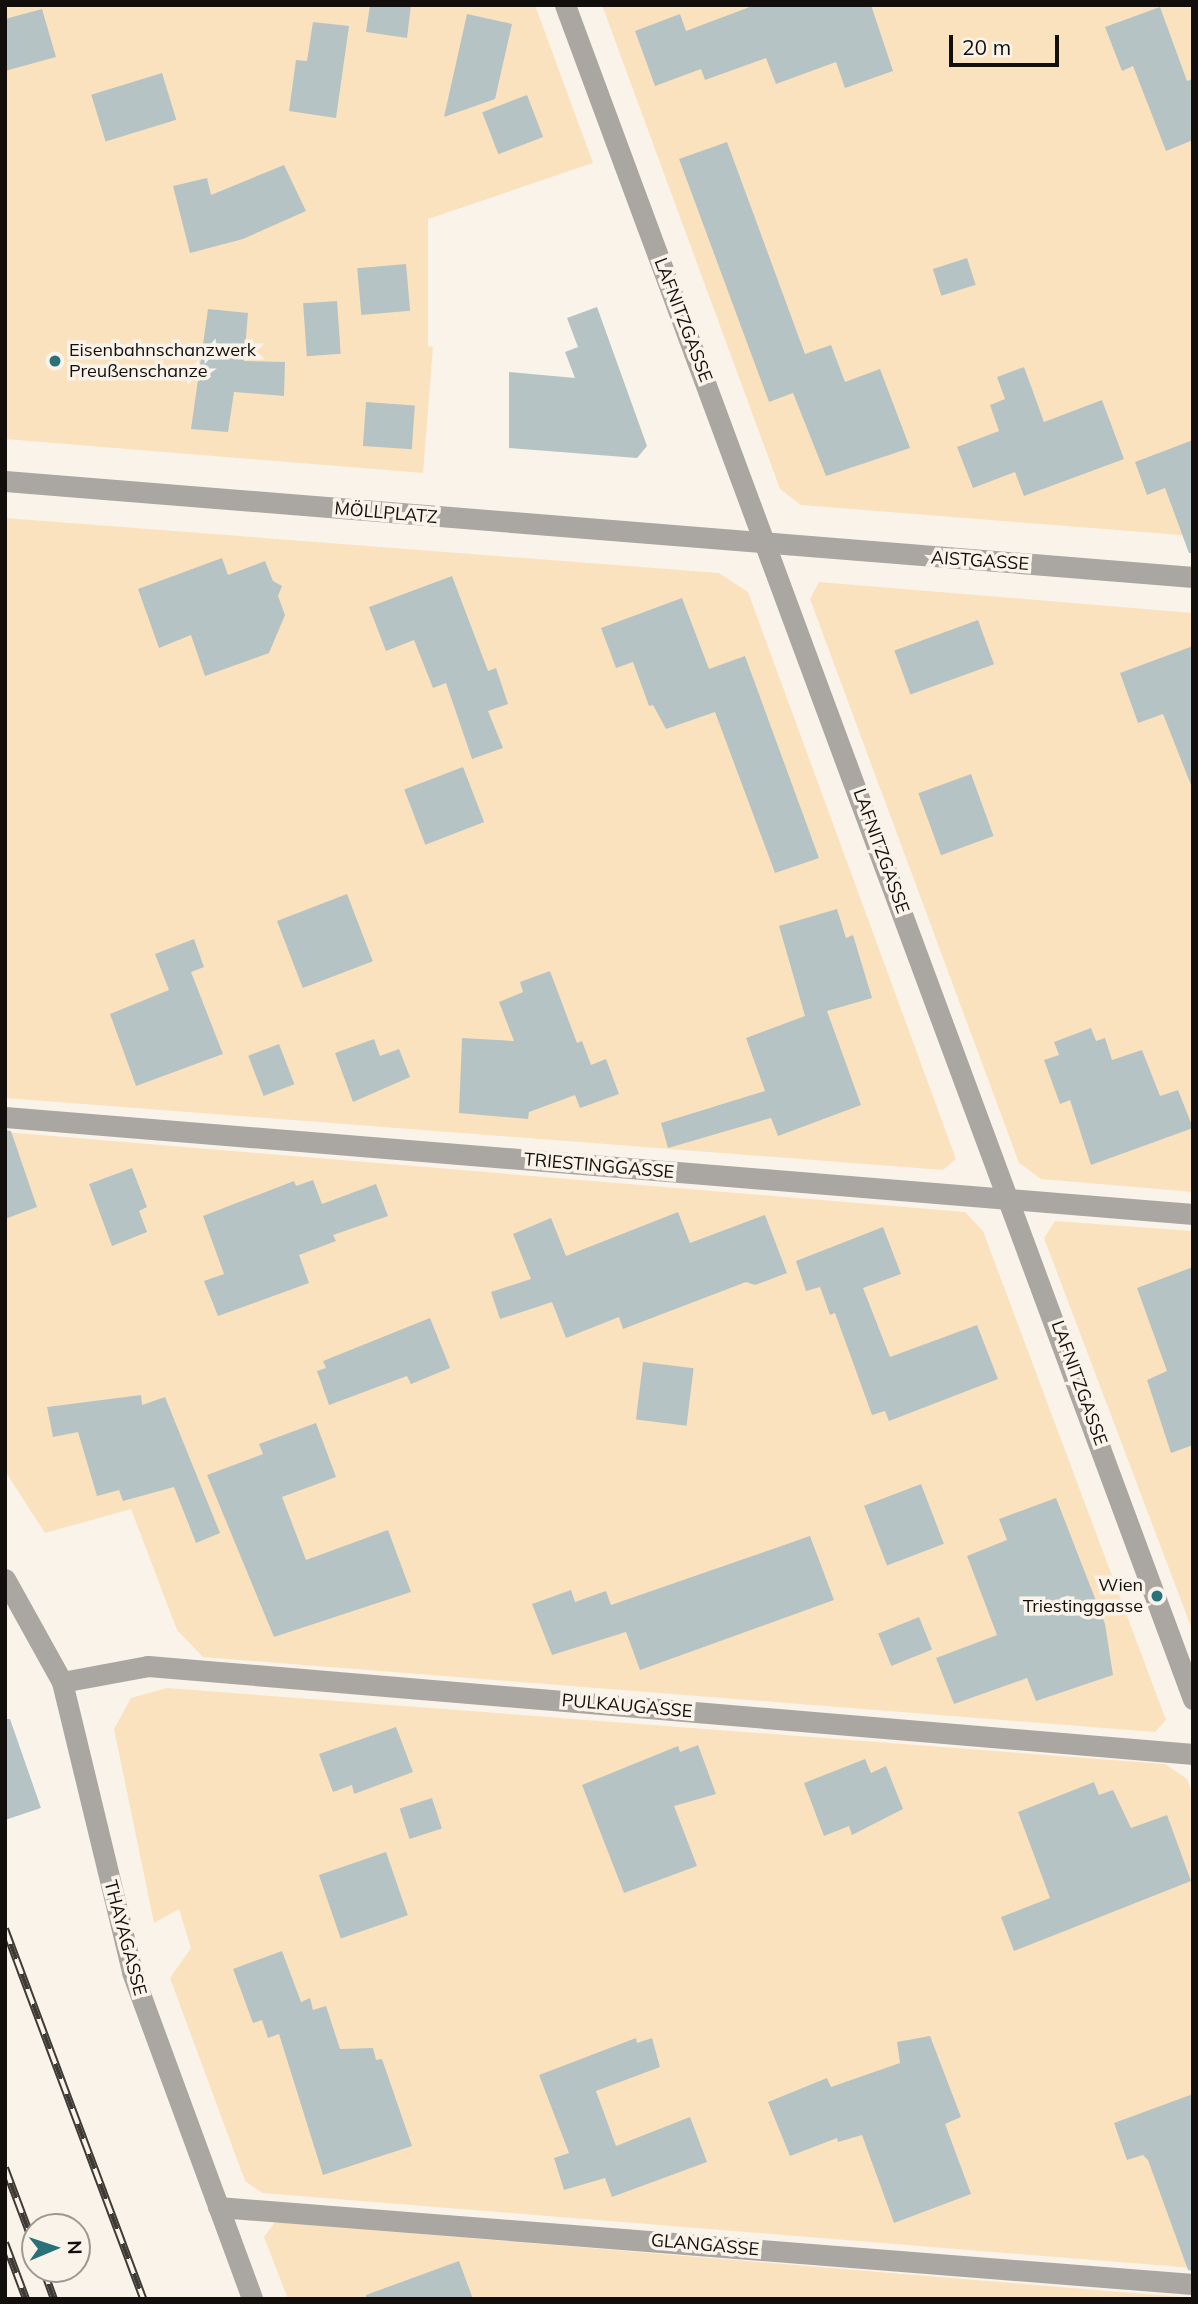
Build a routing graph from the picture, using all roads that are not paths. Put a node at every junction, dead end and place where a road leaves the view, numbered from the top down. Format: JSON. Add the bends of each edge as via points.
{"nodes":[{"id":1,"x":565,"y":5,"type":"edge"},
{"id":2,"x":5,"y":481,"type":"edge"},
{"id":3,"x":767,"y":545,"type":"junction"},
{"id":4,"x":1193,"y":577,"type":"edge"},
{"id":5,"x":5,"y":1117,"type":"edge"},
{"id":6,"x":1011,"y":1199,"type":"junction"},
{"id":7,"x":1193,"y":1214,"type":"edge"},
{"id":8,"x":5,"y":1579,"type":"edge"},
{"id":9,"x":62,"y":1682,"type":"junction"},
{"id":10,"x":1193,"y":1699,"type":"edge"},
{"id":11,"x":1193,"y":1754,"type":"edge"},
{"id":12,"x":218,"y":2207,"type":"junction"},
{"id":13,"x":1193,"y":2284,"type":"edge"},
{"id":14,"x":252,"y":2299,"type":"edge"}],
"edges":[{"from":1,"to":3,"type":"street","name":"LAFNITZGASSE"},
{"from":2,"to":3,"type":"street","name":"MÖLLPLATZ"},
{"from":3,"to":4,"type":"street","name":"AISTGASSE"},
{"from":3,"to":6,"type":"street","name":"LAFNITZGASSE"},
{"from":5,"to":6,"type":"street","name":"TRIESTINGGASSE"},
{"from":6,"to":7,"type":"street","name":"TRIESTINGGASSE"},
{"from":6,"to":10,"type":"street","name":"LAFNITZGASSE"},
{"from":8,"to":9,"type":"street","name":"THAYAGASSE"},
{"from":9,"to":11,"type":"street","name":"PULKAUGASSE","via":[[148,1666]]},
{"from":9,"to":12,"type":"street","name":"THAYAGASSE","via":[[132,1972]]},
{"from":12,"to":13,"type":"street","name":"GLANGASSE"},
{"from":12,"to":14,"type":"street","name":"THAYAGASSE"}]}
